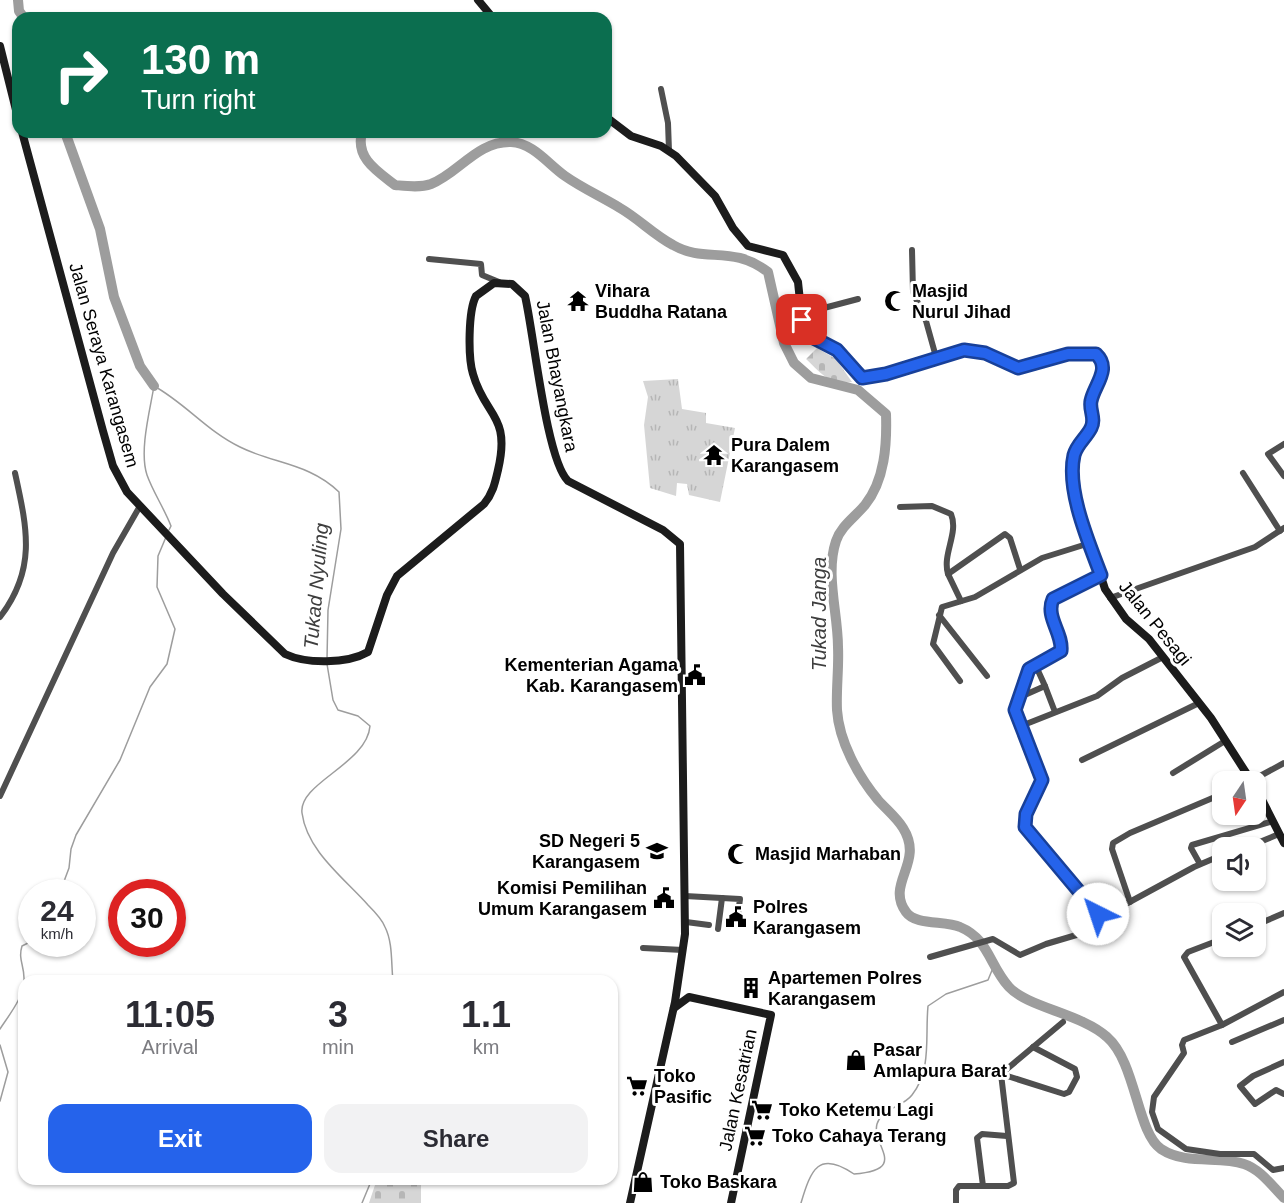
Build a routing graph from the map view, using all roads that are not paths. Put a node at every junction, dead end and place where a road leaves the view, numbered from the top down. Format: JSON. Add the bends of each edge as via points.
{"nodes":[{"id":1,"x":0,"y":46,"type":"edge"},
{"id":2,"x":661,"y":89,"type":"dead end"},
{"id":3,"x":12,"y":94,"type":"edge"},
{"id":4,"x":612,"y":122,"type":"edge"},
{"id":5,"x":24,"y":138,"type":"edge"},
{"id":6,"x":669,"y":151,"type":"junction"},
{"id":7,"x":912,"y":250,"type":"dead end"},
{"id":8,"x":429,"y":259,"type":"dead end"},
{"id":9,"x":499,"y":282,"type":"junction"},
{"id":10,"x":858,"y":299,"type":"dead end"},
{"id":11,"x":801,"y":314,"type":"junction"},
{"id":12,"x":936,"y":357,"type":"junction"},
{"id":13,"x":1284,"y":444,"type":"edge"},
{"id":14,"x":1243,"y":473,"type":"dead end"},
{"id":15,"x":15,"y":474,"type":"dead end"},
{"id":16,"x":1284,"y":476,"type":"edge"},
{"id":17,"x":140,"y":506,"type":"junction"},
{"id":18,"x":900,"y":507,"type":"dead end"},
{"id":19,"x":1282,"y":530,"type":"edge"},
{"id":20,"x":1090,"y":543,"type":"junction"},
{"id":21,"x":1020,"y":569,"type":"junction"},
{"id":22,"x":948,"y":574,"type":"junction"},
{"id":23,"x":1101,"y":575,"type":"junction"},
{"id":24,"x":1110,"y":598,"type":"junction"},
{"id":25,"x":960,"y":601,"type":"junction"},
{"id":26,"x":939,"y":615,"type":"junction"},
{"id":27,"x":0,"y":617,"type":"edge"},
{"id":28,"x":1163,"y":657,"type":"junction"},
{"id":29,"x":1035,"y":664,"type":"junction"},
{"id":30,"x":987,"y":676,"type":"dead end"},
{"id":31,"x":960,"y":681,"type":"dead end"},
{"id":32,"x":1045,"y":686,"type":"junction"},
{"id":33,"x":1018,"y":698,"type":"junction"},
{"id":34,"x":1200,"y":704,"type":"junction"},
{"id":35,"x":1055,"y":712,"type":"junction"},
{"id":36,"x":1021,"y":726,"type":"junction"},
{"id":37,"x":1226,"y":741,"type":"junction"},
{"id":38,"x":1082,"y":759,"type":"dead end"},
{"id":39,"x":1284,"y":763,"type":"edge"},
{"id":40,"x":1245,"y":771,"type":"edge"},
{"id":41,"x":1173,"y":773,"type":"dead end"},
{"id":42,"x":1266,"y":774,"type":"edge"},
{"id":43,"x":0,"y":796,"type":"edge"},
{"id":44,"x":1212,"y":798,"type":"edge"},
{"id":45,"x":1266,"y":808,"type":"edge"},
{"id":46,"x":1273,"y":821,"type":"junction"},
{"id":47,"x":1283,"y":841,"type":"edge"},
{"id":48,"x":1266,"y":844,"type":"edge"},
{"id":49,"x":1212,"y":859,"type":"edge"},
{"id":50,"x":1200,"y":864,"type":"junction"},
{"id":51,"x":686,"y":896,"type":"junction"},
{"id":52,"x":722,"y":898,"type":"junction"},
{"id":53,"x":1130,"y":902,"type":"junction"},
{"id":54,"x":1284,"y":912,"type":"edge"},
{"id":55,"x":1102,"y":917,"type":"junction"},
{"id":56,"x":1266,"y":920,"type":"edge"},
{"id":57,"x":686,"y":921,"type":"junction"},
{"id":58,"x":737,"y":922,"type":"dead end"},
{"id":59,"x":709,"y":925,"type":"dead end"},
{"id":60,"x":718,"y":929,"type":"dead end"},
{"id":61,"x":1212,"y":943,"type":"edge"},
{"id":62,"x":643,"y":948,"type":"dead end"},
{"id":63,"x":683,"y":950,"type":"junction"},
{"id":64,"x":930,"y":957,"type":"dead end"},
{"id":65,"x":677,"y":988,"type":"junction"},
{"id":66,"x":1284,"y":992,"type":"edge"},
{"id":67,"x":689,"y":998,"type":"junction"},
{"id":68,"x":674,"y":1009,"type":"junction"},
{"id":69,"x":1284,"y":1020,"type":"edge"},
{"id":70,"x":1063,"y":1022,"type":"dead end"},
{"id":71,"x":1222,"y":1025,"type":"junction"},
{"id":72,"x":1232,"y":1042,"type":"dead end"},
{"id":73,"x":1033,"y":1047,"type":"junction"},
{"id":74,"x":1284,"y":1062,"type":"edge"},
{"id":75,"x":1001,"y":1074,"type":"junction"},
{"id":76,"x":1284,"y":1094,"type":"edge"},
{"id":77,"x":1008,"y":1136,"type":"junction"},
{"id":78,"x":1282,"y":1167,"type":"edge"},
{"id":79,"x":984,"y":1186,"type":"junction"},
{"id":80,"x":630,"y":1203,"type":"edge"},
{"id":81,"x":731,"y":1203,"type":"edge"},
{"id":82,"x":956,"y":1203,"type":"edge"}],
"edges":[{"from":1,"to":3,"type":"street"},
{"from":2,"to":6,"type":"street"},
{"from":4,"to":6,"type":"street","name":"Jalan Pesagi","via":[[631,136]]},
{"from":5,"to":17,"type":"street","name":"Jalan Seraya Karangasem","via":[[113,466]]},
{"from":6,"to":11,"type":"street","name":"Jalan Pesagi","via":[[715,196],[743,241],[783,255],[801,291]]},
{"from":7,"to":12,"type":"street","via":[[913,292]]},
{"from":8,"to":9,"type":"street","via":[[481,264],[482,275]]},
{"from":9,"to":17,"type":"street","name":"Jalan Seraya Karangasem","via":[[476,296],[471,317],[473,374],[496,416],[502,438],[494,488],[484,504],[397,576],[372,646],[365,654],[319,660],[291,657]]},
{"from":9,"to":51,"type":"street","name":"Jalan Bhayangkara","via":[[516,286],[525,296],[561,474],[663,530],[680,544]]},
{"from":10,"to":11,"type":"street"},
{"from":11,"to":12,"type":"street","name":"Jalan Pesagi","via":[[812,337],[837,350],[862,378],[902,370]]},
{"from":12,"to":20,"type":"street","name":"Jalan Pesagi","via":[[974,351],[1023,368],[1068,354],[1091,353],[1099,357],[1102,373],[1091,400],[1092,425],[1076,449],[1073,469],[1074,497]]},
{"from":13,"to":16,"type":"street","via":[[1269,454]]},
{"from":14,"to":19,"type":"street"},
{"from":15,"to":27,"type":"street","via":[[26,553],[19,587]]},
{"from":17,"to":43,"type":"street","via":[[113,553]]},
{"from":18,"to":22,"type":"street","via":[[932,506],[951,514],[953,523],[945,559]]},
{"from":19,"to":24,"type":"street","via":[[1254,547]]},
{"from":20,"to":21,"type":"street","via":[[1057,552]]},
{"from":20,"to":23,"type":"street","name":"Jalan Pesagi"},
{"from":21,"to":22,"type":"street","via":[[1010,538],[1005,534]]},
{"from":21,"to":25,"type":"street","via":[[975,597]]},
{"from":22,"to":25,"type":"street"},
{"from":23,"to":24,"type":"street","name":"Jalan Pesagi"},
{"from":23,"to":29,"type":"street","via":[[1053,599],[1051,615],[1061,651]]},
{"from":24,"to":28,"type":"street","name":"Jalan Pesagi"},
{"from":25,"to":26,"type":"street","via":[[944,605]]},
{"from":26,"to":30,"type":"street"},
{"from":26,"to":31,"type":"street","via":[[933,644]]},
{"from":28,"to":34,"type":"street","name":"Jalan Pesagi"},
{"from":28,"to":35,"type":"street","via":[[1097,696]]},
{"from":29,"to":32,"type":"street"},
{"from":29,"to":33,"type":"street","via":[[1026,673]]},
{"from":32,"to":33,"type":"street"},
{"from":32,"to":35,"type":"street"},
{"from":33,"to":36,"type":"street","via":[[1015,710]]},
{"from":34,"to":37,"type":"street","name":"Jalan Pesagi"},
{"from":34,"to":38,"type":"street"},
{"from":35,"to":36,"type":"street"},
{"from":36,"to":55,"type":"street","via":[[1042,780],[1026,814],[1025,827]]},
{"from":37,"to":40,"type":"street","name":"Jalan Pesagi"},
{"from":37,"to":41,"type":"street"},
{"from":39,"to":42,"type":"street"},
{"from":44,"to":53,"type":"street","via":[[1113,843]]},
{"from":45,"to":46,"type":"street","name":"Jalan Pesagi"},
{"from":46,"to":47,"type":"street","name":"Jalan Pesagi"},
{"from":46,"to":50,"type":"street","via":[[1192,845]]},
{"from":47,"to":48,"type":"street"},
{"from":49,"to":50,"type":"street"},
{"from":50,"to":53,"type":"street"},
{"from":51,"to":52,"type":"street"},
{"from":51,"to":57,"type":"street","name":"Jalan Bhayangkara"},
{"from":52,"to":58,"type":"street","via":[[740,899]]},
{"from":52,"to":60,"type":"street"},
{"from":53,"to":55,"type":"street"},
{"from":54,"to":56,"type":"street"},
{"from":55,"to":64,"type":"street","via":[[1100,928],[1046,944],[1024,955],[1016,954],[996,939]]},
{"from":57,"to":59,"type":"street"},
{"from":57,"to":63,"type":"street","name":"Jalan Bhayangkara"},
{"from":61,"to":71,"type":"street","via":[[1184,957]]},
{"from":62,"to":63,"type":"street"},
{"from":63,"to":65,"type":"street","name":"Jalan Bhayangkara"},
{"from":65,"to":67,"type":"street"},
{"from":65,"to":68,"type":"street","name":"Jalan Bhayangkara"},
{"from":66,"to":71,"type":"street"},
{"from":67,"to":68,"type":"street"},
{"from":67,"to":81,"type":"street","name":"Jalan Kesatrian","via":[[771,1015]]},
{"from":68,"to":80,"type":"street","name":"Jalan Bhayangkara"},
{"from":69,"to":72,"type":"street"},
{"from":70,"to":73,"type":"street"},
{"from":71,"to":78,"type":"street","via":[[1184,1040],[1183,1055],[1154,1097],[1153,1121],[1170,1141],[1186,1149],[1254,1154],[1273,1170]]},
{"from":73,"to":75,"type":"street"},
{"from":73,"to":75,"type":"street","via":[[1075,1069],[1077,1077],[1069,1092],[1064,1094]]},
{"from":74,"to":76,"type":"street","via":[[1240,1086],[1255,1104],[1275,1090]]},
{"from":75,"to":77,"type":"street"},
{"from":77,"to":79,"type":"street","via":[[1014,1183]]},
{"from":77,"to":79,"type":"street","via":[[982,1134],[977,1138]]},
{"from":79,"to":82,"type":"street","via":[[959,1186]]}]}
